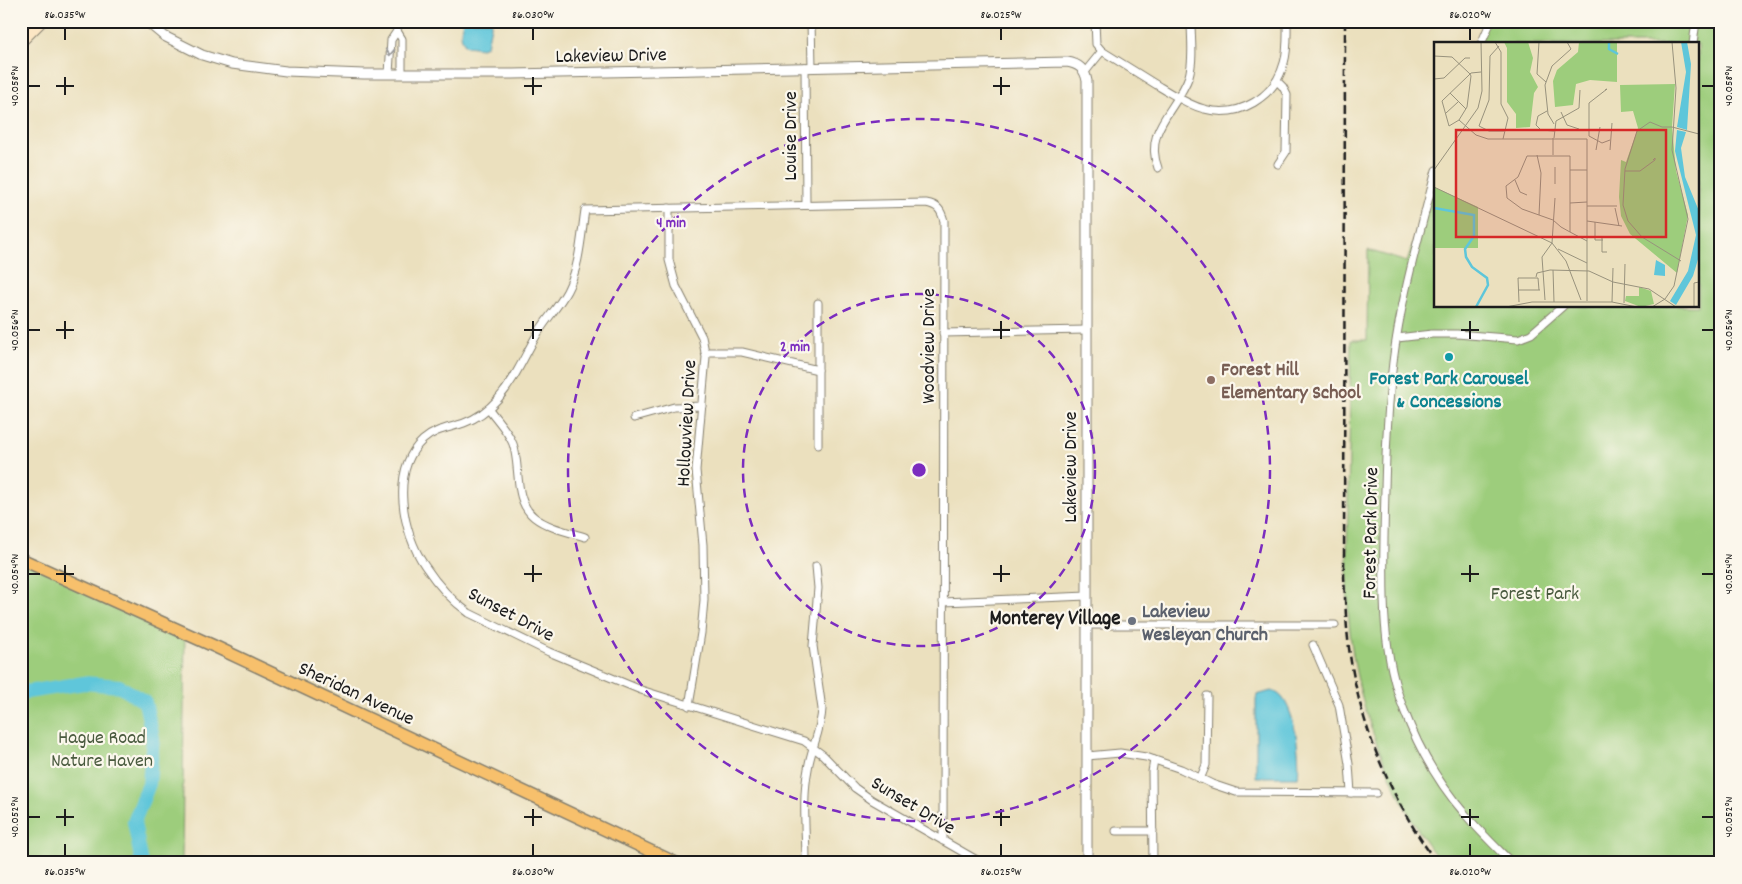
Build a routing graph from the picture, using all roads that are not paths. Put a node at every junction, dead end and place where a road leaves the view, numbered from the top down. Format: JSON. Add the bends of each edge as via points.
{"nodes":[{"id":1,"x":42,"y":21,"type":"edge"},
{"id":2,"x":146,"y":21,"type":"edge"},
{"id":3,"x":398,"y":21,"type":"edge"},
{"id":4,"x":811,"y":21,"type":"edge"},
{"id":5,"x":1095,"y":21,"type":"edge"},
{"id":6,"x":1191,"y":21,"type":"edge"},
{"id":7,"x":1287,"y":21,"type":"edge"},
{"id":8,"x":1491,"y":21,"type":"edge"},
{"id":9,"x":1696,"y":21,"type":"edge"},
{"id":10,"x":397,"y":32,"type":"junction"},
{"id":11,"x":21,"y":42,"type":"edge"},
{"id":12,"x":1482,"y":42,"type":"edge"},
{"id":13,"x":1693,"y":42,"type":"edge"},
{"id":14,"x":1102,"y":51,"type":"junction"},
{"id":15,"x":808,"y":67,"type":"junction"},
{"id":16,"x":1085,"y":72,"type":"junction"},
{"id":17,"x":389,"y":74,"type":"junction"},
{"id":18,"x":402,"y":74,"type":"junction"},
{"id":19,"x":1277,"y":81,"type":"junction"},
{"id":20,"x":1178,"y":97,"type":"junction"},
{"id":21,"x":1278,"y":164,"type":"dead end"},
{"id":22,"x":1158,"y":168,"type":"dead end"},
{"id":23,"x":1434,"y":178,"type":"edge"},
{"id":24,"x":806,"y":205,"type":"junction"},
{"id":25,"x":669,"y":208,"type":"junction"},
{"id":26,"x":585,"y":210,"type":"joint"},
{"id":27,"x":818,"y":303,"type":"dead end"},
{"id":28,"x":1561,"y":308,"type":"edge"},
{"id":29,"x":1086,"y":330,"type":"junction"},
{"id":30,"x":943,"y":333,"type":"junction"},
{"id":31,"x":1398,"y":338,"type":"junction"},
{"id":32,"x":705,"y":352,"type":"junction"},
{"id":33,"x":818,"y":370,"type":"junction"},
{"id":34,"x":702,"y":406,"type":"junction"},
{"id":35,"x":488,"y":409,"type":"junction"},
{"id":36,"x":634,"y":418,"type":"dead end"},
{"id":37,"x":818,"y":445,"type":"dead end"},
{"id":38,"x":585,"y":537,"type":"dead end"},
{"id":39,"x":21,"y":559,"type":"edge"},
{"id":40,"x":816,"y":566,"type":"dead end"},
{"id":41,"x":1087,"y":596,"type":"junction"},
{"id":42,"x":943,"y":602,"type":"junction"},
{"id":43,"x":1087,"y":625,"type":"junction"},
{"id":44,"x":1335,"y":626,"type":"dead end"},
{"id":45,"x":1313,"y":645,"type":"dead end"},
{"id":46,"x":1207,"y":696,"type":"dead end"},
{"id":47,"x":689,"y":706,"type":"junction"},
{"id":48,"x":814,"y":747,"type":"junction"},
{"id":49,"x":1087,"y":756,"type":"junction"},
{"id":50,"x":1154,"y":760,"type":"junction"},
{"id":51,"x":1200,"y":778,"type":"junction"},
{"id":52,"x":1351,"y":793,"type":"junction"},
{"id":53,"x":1376,"y":793,"type":"dead end"},
{"id":54,"x":1116,"y":831,"type":"dead end"},
{"id":55,"x":1153,"y":831,"type":"junction"},
{"id":56,"x":942,"y":841,"type":"junction"},
{"id":57,"x":676,"y":863,"type":"edge"},
{"id":58,"x":806,"y":863,"type":"edge"},
{"id":59,"x":982,"y":863,"type":"edge"},
{"id":60,"x":1087,"y":863,"type":"edge"},
{"id":61,"x":1154,"y":863,"type":"edge"},
{"id":62,"x":1512,"y":863,"type":"edge"}],
"edges":[{"from":1,"to":11,"type":"main road"},
{"from":2,"to":17,"type":"street","name":"Lakeview Drive","via":[[176,43],[232,64],[286,71]]},
{"from":3,"to":10,"type":"street"},
{"from":4,"to":15,"type":"street","name":"Louise Drive"},
{"from":5,"to":14,"type":"street","via":[[1096,44]]},
{"from":6,"to":20,"type":"street","via":[[1190,70]]},
{"from":7,"to":19,"type":"street","via":[[1286,53]]},
{"from":8,"to":12,"type":"street"},
{"from":9,"to":13,"type":"street"},
{"from":10,"to":17,"type":"street","one_way":true,"via":[[391,40]]},
{"from":10,"to":18,"type":"street","via":[[402,39]]},
{"from":14,"to":16,"type":"street"},
{"from":14,"to":20,"type":"street"},
{"from":15,"to":16,"type":"street","name":"Lakeview Drive","via":[[1067,62]]},
{"from":15,"to":18,"type":"street","name":"Lakeview Drive"},
{"from":15,"to":24,"type":"street","name":"Louise Drive"},
{"from":16,"to":29,"type":"street","name":"Lakeview Drive"},
{"from":17,"to":18,"type":"street","name":"Lakeview Drive"},
{"from":19,"to":20,"type":"street","via":[[1263,96],[1239,109],[1205,110]]},
{"from":19,"to":21,"type":"street","via":[[1287,95],[1286,152]]},
{"from":20,"to":22,"type":"street","via":[[1161,123],[1154,142]]},
{"from":23,"to":31,"type":"street","name":"Forest Park Drive"},
{"from":24,"to":25,"type":"street","name":"Woodview Drive"},
{"from":24,"to":30,"type":"street","name":"Woodview Drive","via":[[926,203],[938,207],[944,221]]},
{"from":25,"to":26,"type":"street","name":"Woodview Drive"},
{"from":25,"to":32,"type":"street","name":"Hollowview Drive","via":[[669,260],[676,286],[698,328]]},
{"from":26,"to":35,"type":"street","name":"Sunset Drive","via":[[578,258],[567,291],[536,336],[509,386]]},
{"from":27,"to":33,"type":"street"},
{"from":28,"to":31,"type":"street","via":[[1531,334],[1518,339],[1457,334]]},
{"from":29,"to":30,"type":"street"},
{"from":29,"to":41,"type":"street","name":"Lakeview Drive"},
{"from":30,"to":42,"type":"street","name":"Woodview Drive"},
{"from":31,"to":62,"type":"street","name":"Forest Park Drive","via":[[1393,361],[1385,504],[1384,618],[1390,662],[1409,722],[1437,775],[1464,814]]},
{"from":32,"to":33,"type":"street","via":[[742,352]]},
{"from":32,"to":34,"type":"street","name":"Hollowview Drive"},
{"from":33,"to":37,"type":"street"},
{"from":34,"to":36,"type":"street","via":[[674,406]]},
{"from":34,"to":47,"type":"street","name":"Hollowview Drive","via":[[696,470],[704,600]]},
{"from":35,"to":38,"type":"street","via":[[512,444],[520,495],[529,513],[540,521]]},
{"from":35,"to":47,"type":"street","name":"Sunset Drive","via":[[472,420],[429,436],[409,458],[402,485],[405,513],[410,535],[424,566],[459,606],[479,618],[599,674]]},
{"from":39,"to":57,"type":"main road","name":"Sheridan Avenue"},
{"from":40,"to":48,"type":"street","via":[[818,588],[813,646],[822,709]]},
{"from":41,"to":42,"type":"street"},
{"from":41,"to":43,"type":"street","name":"Lakeview Drive"},
{"from":42,"to":56,"type":"street","name":"Woodview Drive"},
{"from":43,"to":44,"type":"street"},
{"from":43,"to":49,"type":"street","name":"Lakeview Drive"},
{"from":45,"to":52,"type":"street","via":[[1339,704]]},
{"from":46,"to":51,"type":"street","via":[[1207,760]]},
{"from":47,"to":48,"type":"street","name":"Sunset Drive","via":[[793,737]]},
{"from":48,"to":56,"type":"street","name":"Sunset Drive","via":[[855,788]]},
{"from":48,"to":58,"type":"street","via":[[807,771]]},
{"from":49,"to":50,"type":"street","via":[[1120,753]]},
{"from":49,"to":60,"type":"street","name":"Lakeview Drive"},
{"from":50,"to":51,"type":"street"},
{"from":50,"to":55,"type":"street"},
{"from":51,"to":52,"type":"street","via":[[1236,792]]},
{"from":52,"to":53,"type":"street"},
{"from":54,"to":55,"type":"street"},
{"from":55,"to":61,"type":"street"},
{"from":56,"to":59,"type":"street","name":"Sunset Drive"}]}
